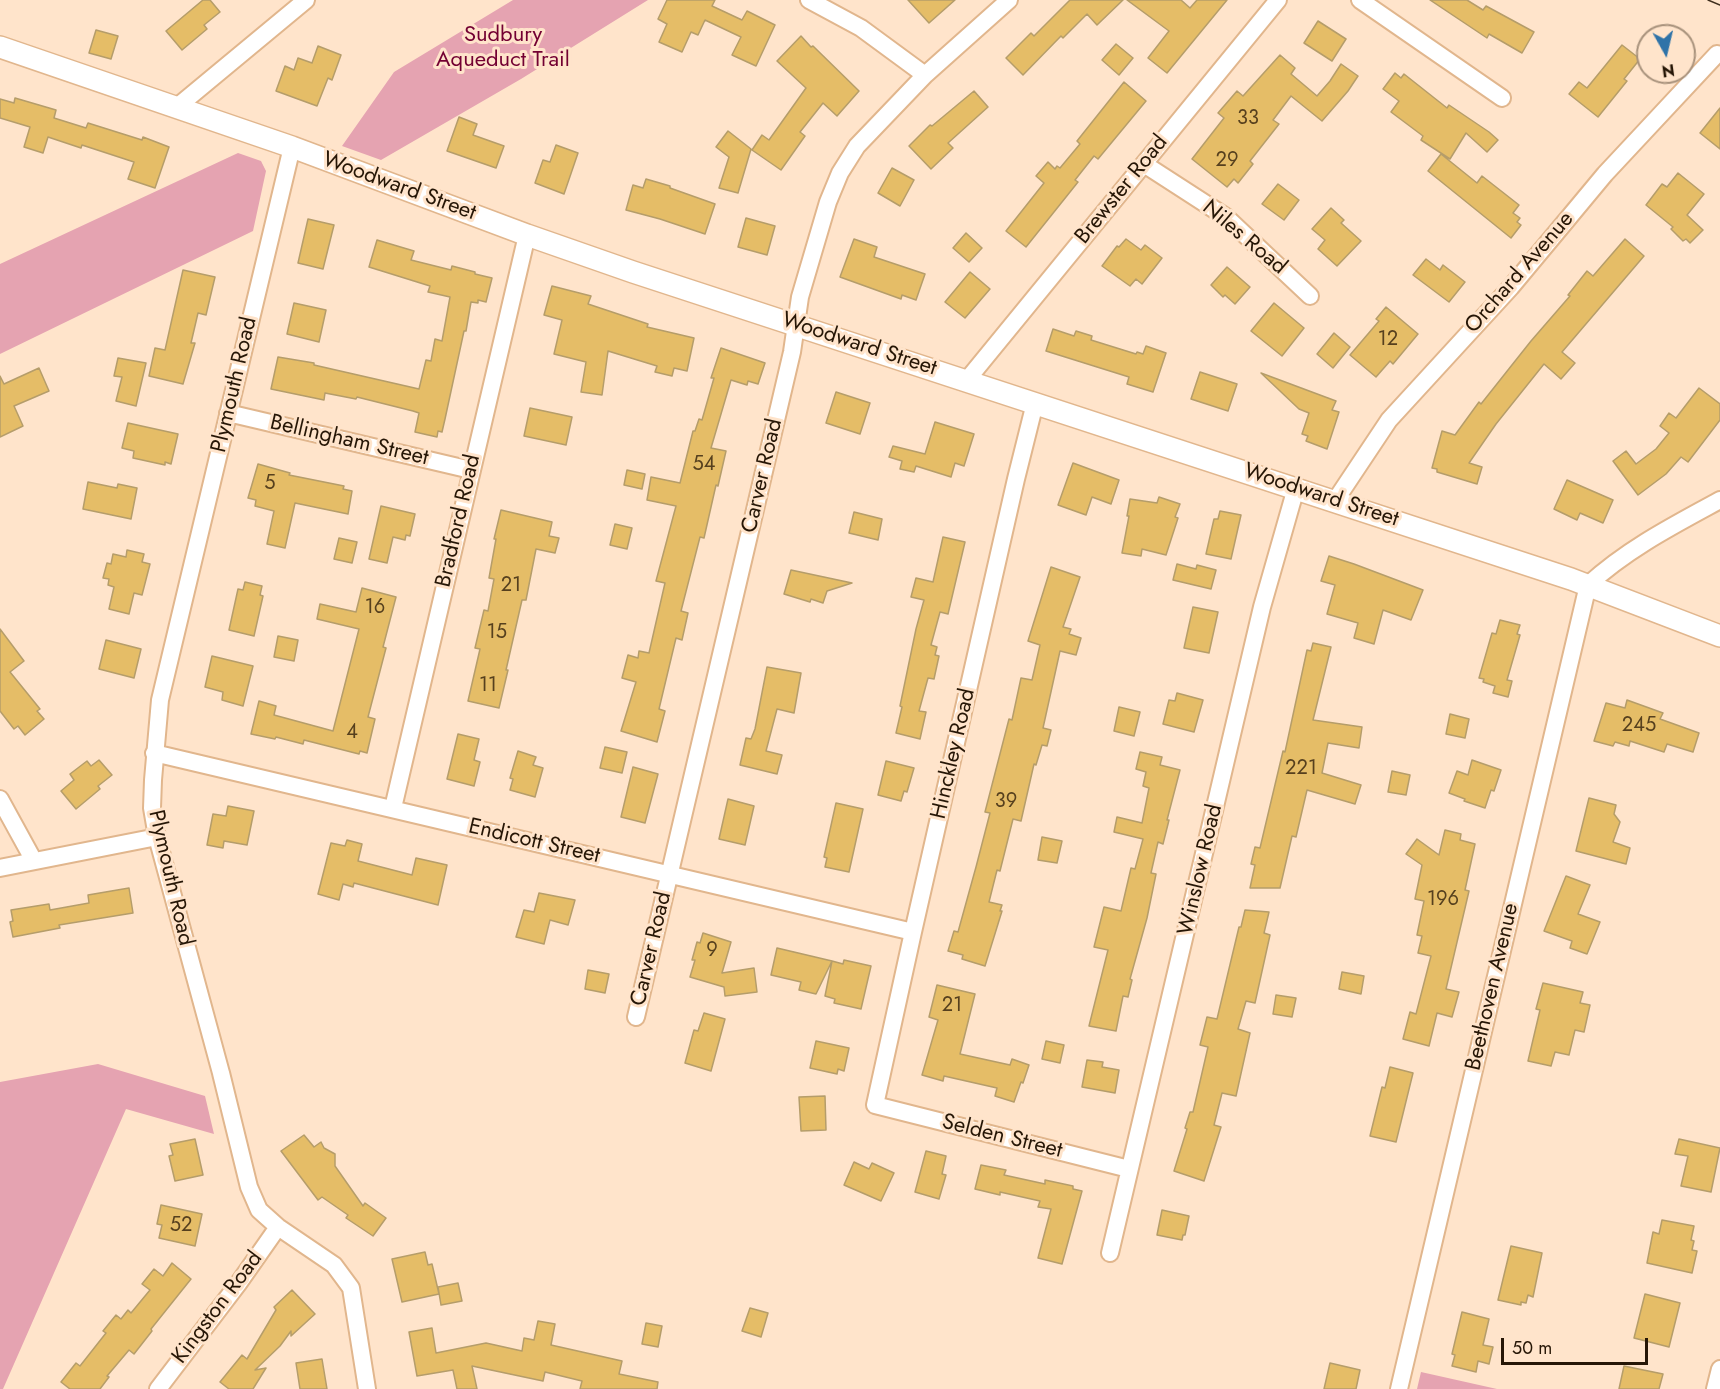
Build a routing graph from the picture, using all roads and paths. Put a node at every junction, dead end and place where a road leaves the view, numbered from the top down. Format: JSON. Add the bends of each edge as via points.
{"nodes":[{"id":1,"x":306,"y":0,"type":"edge"},
{"id":2,"x":809,"y":0,"type":"edge"},
{"id":3,"x":1009,"y":0,"type":"edge"},
{"id":4,"x":1278,"y":0,"type":"edge"},
{"id":5,"x":1360,"y":0,"type":"edge"},
{"id":6,"x":0,"y":47,"type":"edge"},
{"id":7,"x":1717,"y":54,"type":"dead end"},
{"id":8,"x":925,"y":75,"type":"junction"},
{"id":9,"x":1502,"y":98,"type":"dead end"},
{"id":10,"x":177,"y":107,"type":"junction"},
{"id":11,"x":292,"y":147,"type":"junction"},
{"id":12,"x":1144,"y":164,"type":"junction"},
{"id":13,"x":527,"y":235,"type":"junction"},
{"id":14,"x":1310,"y":296,"type":"dead end"},
{"id":15,"x":796,"y":324,"type":"junction"},
{"id":16,"x":967,"y":380,"type":"junction"},
{"id":17,"x":1035,"y":403,"type":"junction"},
{"id":18,"x":228,"y":413,"type":"junction"},
{"id":19,"x":471,"y":470,"type":"junction"},
{"id":20,"x":1296,"y":488,"type":"junction"},
{"id":21,"x":1720,"y":500,"type":"edge"},
{"id":22,"x":1335,"y":501,"type":"junction"},
{"id":23,"x":1588,"y":585,"type":"junction"},
{"id":24,"x":1720,"y":636,"type":"edge"},
{"id":25,"x":154,"y":753,"type":"junction"},
{"id":26,"x":0,"y":799,"type":"edge"},
{"id":27,"x":393,"y":808,"type":"junction"},
{"id":28,"x":157,"y":837,"type":"junction"},
{"id":29,"x":34,"y":861,"type":"junction"},
{"id":30,"x":0,"y":868,"type":"edge"},
{"id":31,"x":670,"y":873,"type":"junction"},
{"id":32,"x":913,"y":932,"type":"junction"},
{"id":33,"x":636,"y":1017,"type":"dead end"},
{"id":34,"x":875,"y":1105,"type":"joint"},
{"id":35,"x":1128,"y":1170,"type":"junction"},
{"id":36,"x":278,"y":1227,"type":"junction"},
{"id":37,"x":1110,"y":1253,"type":"dead end"},
{"id":38,"x":1720,"y":1369,"type":"edge"},
{"id":39,"x":158,"y":1389,"type":"edge"},
{"id":40,"x":367,"y":1389,"type":"edge"},
{"id":41,"x":1399,"y":1389,"type":"edge"},
{"id":42,"x":1715,"y":1389,"type":"edge"}],
"edges":[{"from":1,"to":10,"type":"street"},
{"from":2,"to":8,"type":"street","via":[[861,28]]},
{"from":3,"to":8,"type":"street","name":"Carver Road"},
{"from":4,"to":12,"type":"street","name":"Brewster Road"},
{"from":5,"to":9,"type":"street"},
{"from":6,"to":10,"type":"street","name":"Woodward Street"},
{"from":7,"to":22,"type":"street","name":"Orchard Avenue","via":[[1605,174],[1511,287],[1389,420]]},
{"from":8,"to":15,"type":"street","name":"Carver Road","via":[[857,146],[840,173],[800,297]]},
{"from":10,"to":11,"type":"street","name":"Woodward Street"},
{"from":11,"to":13,"type":"street","name":"Woodward Street"},
{"from":11,"to":18,"type":"street","name":"Plymouth Road"},
{"from":12,"to":14,"type":"street","name":"Niles Road","via":[[1226,217]]},
{"from":12,"to":16,"type":"street","name":"Brewster Road"},
{"from":13,"to":15,"type":"street","name":"Woodward Street"},
{"from":13,"to":19,"type":"street","name":"Bradford Road"},
{"from":15,"to":16,"type":"street","name":"Woodward Street"},
{"from":15,"to":31,"type":"street","name":"Carver Road"},
{"from":16,"to":17,"type":"street","name":"Woodward Street"},
{"from":17,"to":20,"type":"street","name":"Woodward Street"},
{"from":17,"to":32,"type":"street","name":"Hinckley Road"},
{"from":18,"to":19,"type":"street","name":"Bellingham Street"},
{"from":18,"to":25,"type":"street","name":"Plymouth Road","via":[[160,700]]},
{"from":19,"to":27,"type":"street","name":"Bradford Road"},
{"from":20,"to":22,"type":"street","name":"Woodward Street"},
{"from":20,"to":35,"type":"street","name":"Winslow Road","via":[[1263,607]]},
{"from":21,"to":23,"type":"street","via":[[1630,552]]},
{"from":22,"to":23,"type":"street","name":"Woodward Street"},
{"from":23,"to":24,"type":"street","name":"Woodward Street"},
{"from":23,"to":41,"type":"street","name":"Beethoven Avenue"},
{"from":25,"to":27,"type":"street","name":"Endicott Street"},
{"from":25,"to":28,"type":"street","name":"Plymouth Road","via":[[152,808]]},
{"from":26,"to":29,"type":"street"},
{"from":27,"to":31,"type":"street","name":"Endicott Street"},
{"from":28,"to":29,"type":"street"},
{"from":28,"to":36,"type":"street","name":"Plymouth Road","via":[[249,1187],[260,1210]]},
{"from":29,"to":30,"type":"street"},
{"from":31,"to":32,"type":"street","name":"Endicott Street"},
{"from":31,"to":33,"type":"street","name":"Carver Road"},
{"from":32,"to":34,"type":"street","name":"Hinckley Road"},
{"from":34,"to":35,"type":"street","name":"Selden Street"},
{"from":35,"to":37,"type":"street","name":"Winslow Road"},
{"from":36,"to":39,"type":"street","name":"Kingston Road"},
{"from":36,"to":40,"type":"street","name":"Plymouth Road","via":[[334,1265],[351,1288]]},
{"from":38,"to":42,"type":"street"}]}
